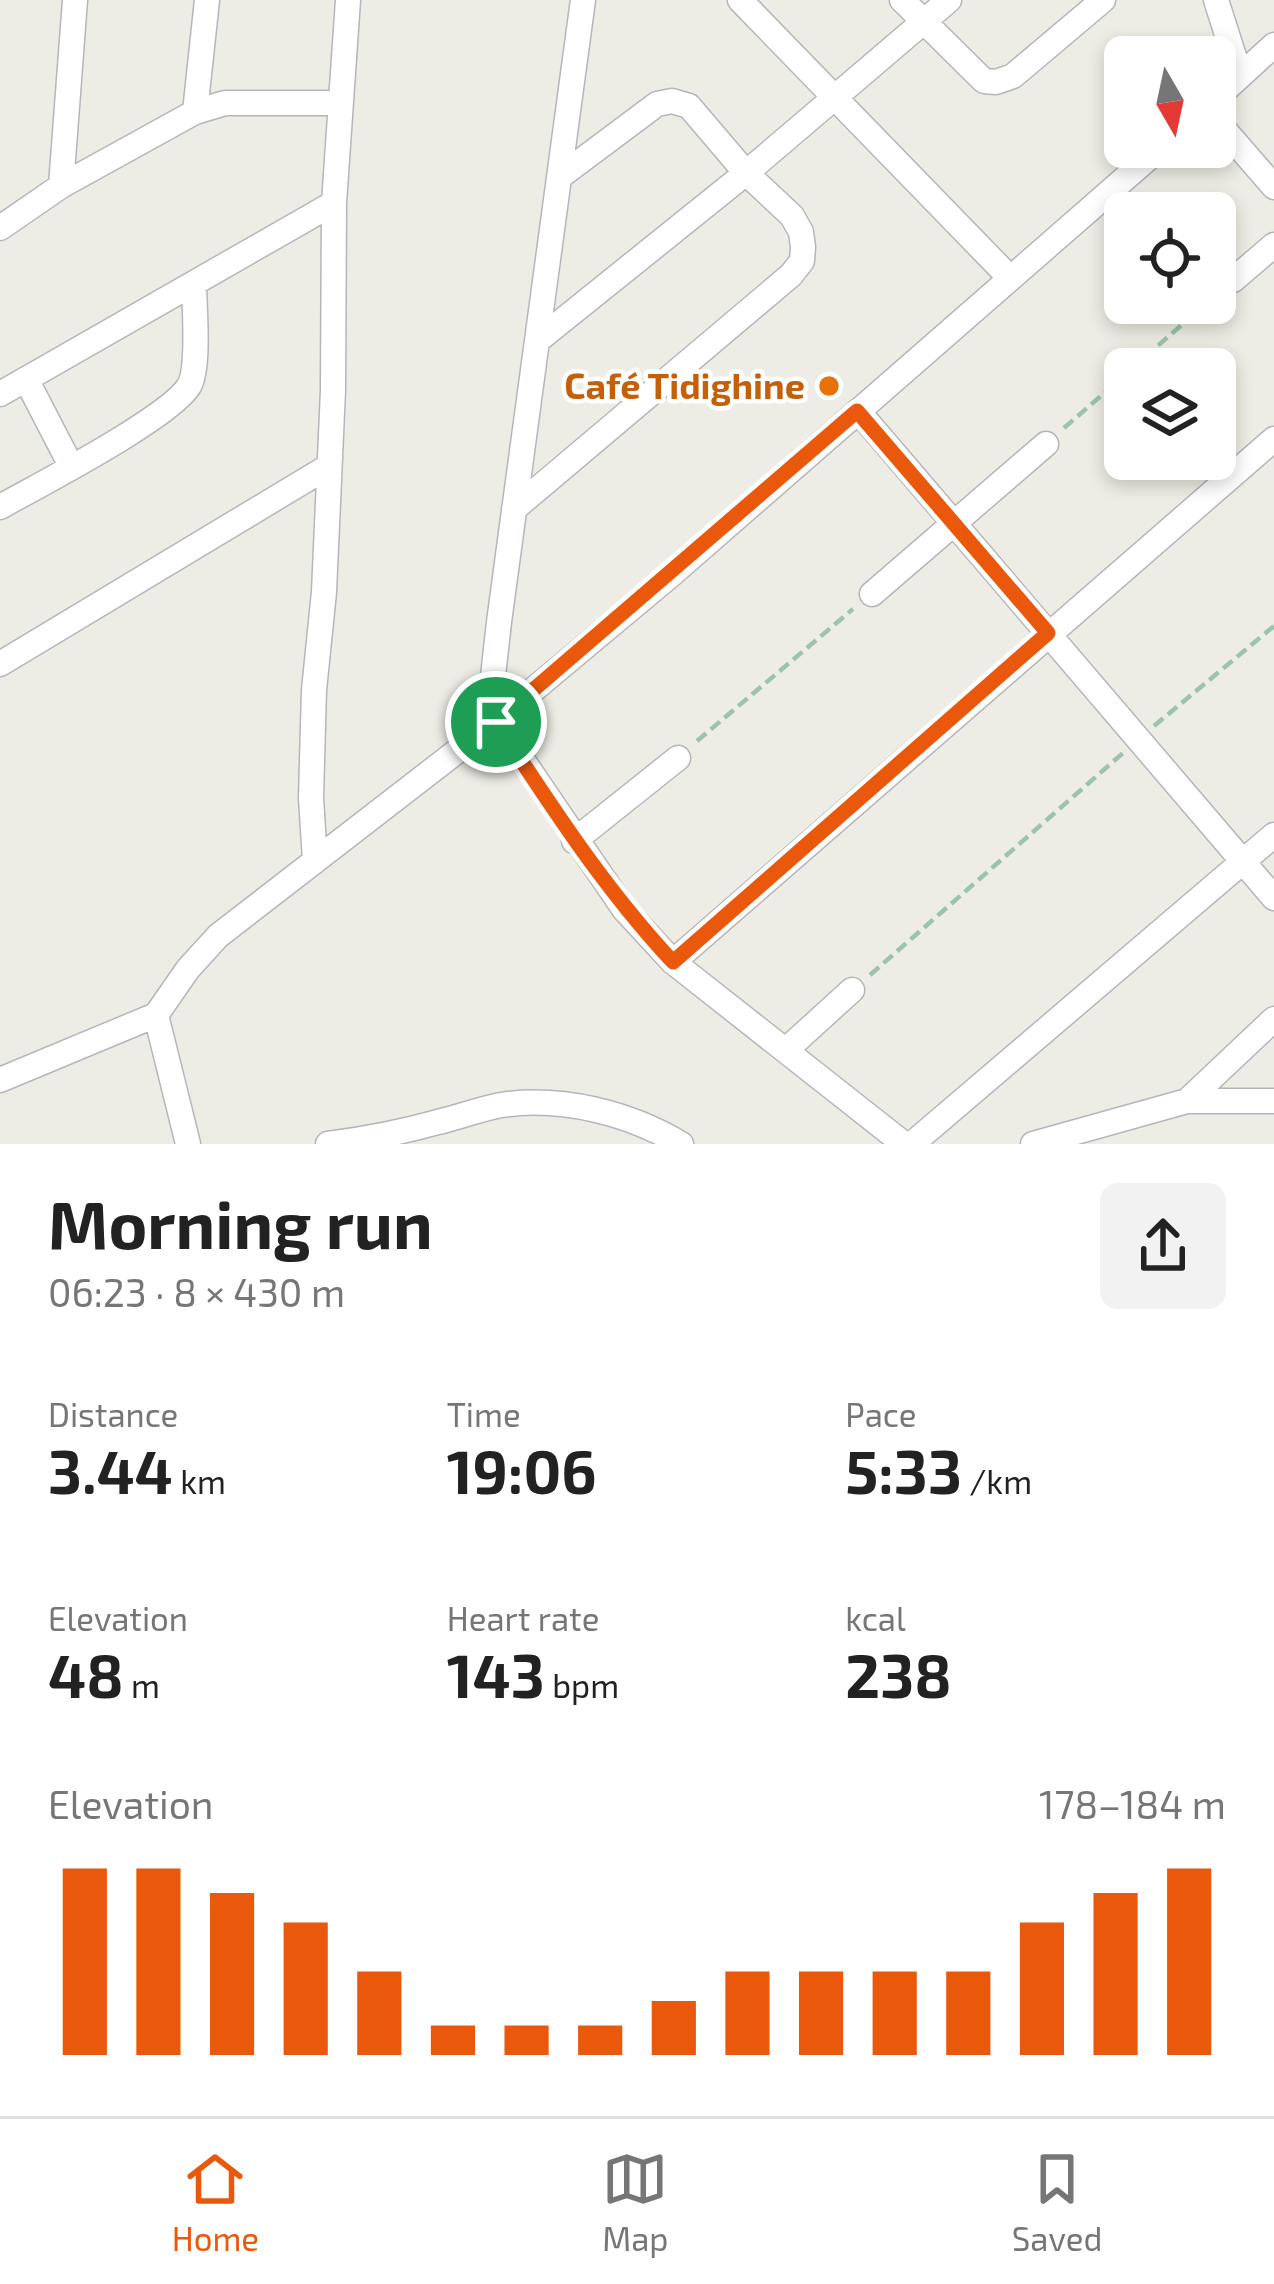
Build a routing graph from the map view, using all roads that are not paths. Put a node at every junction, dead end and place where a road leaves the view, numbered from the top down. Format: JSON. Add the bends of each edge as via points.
{"nodes":[{"id":1,"x":76,"y":0,"type":"edge"},
{"id":2,"x":208,"y":0,"type":"edge"},
{"id":3,"x":348,"y":0,"type":"edge"},
{"id":4,"x":740,"y":0,"type":"edge"},
{"id":5,"x":902,"y":0,"type":"edge"},
{"id":6,"x":949,"y":0,"type":"edge"},
{"id":7,"x":1103,"y":0,"type":"edge"},
{"id":8,"x":1216,"y":0,"type":"edge"},
{"id":9,"x":585,"y":2,"type":"edge"},
{"id":10,"x":923,"y":23,"type":"junction"},
{"id":11,"x":1274,"y":45,"type":"edge"},
{"id":12,"x":1240,"y":75,"type":"junction"},
{"id":13,"x":1236,"y":79,"type":"edge"},
{"id":14,"x":834,"y":99,"type":"junction"},
{"id":15,"x":341,"y":103,"type":"junction"},
{"id":16,"x":194,"y":112,"type":"junction"},
{"id":17,"x":1236,"y":143,"type":"edge"},
{"id":18,"x":1136,"y":168,"type":"edge"},
{"id":19,"x":746,"y":173,"type":"junction"},
{"id":20,"x":562,"y":175,"type":"junction"},
{"id":21,"x":61,"y":186,"type":"junction"},
{"id":22,"x":1274,"y":187,"type":"edge"},
{"id":23,"x":334,"y":203,"type":"junction"},
{"id":24,"x":0,"y":229,"type":"edge"},
{"id":25,"x":1274,"y":244,"type":"edge"},
{"id":26,"x":1236,"y":277,"type":"edge"},
{"id":27,"x":1010,"y":278,"type":"junction"},
{"id":28,"x":194,"y":283,"type":"junction"},
{"id":29,"x":537,"y":341,"type":"junction"},
{"id":30,"x":26,"y":379,"type":"junction"},
{"id":31,"x":0,"y":394,"type":"edge"},
{"id":32,"x":857,"y":411,"type":"junction"},
{"id":33,"x":1274,"y":439,"type":"edge"},
{"id":34,"x":1046,"y":444,"type":"road end"},
{"id":35,"x":71,"y":466,"type":"junction"},
{"id":36,"x":328,"y":466,"type":"junction"},
{"id":37,"x":0,"y":508,"type":"edge"},
{"id":38,"x":514,"y":509,"type":"junction"},
{"id":39,"x":954,"y":522,"type":"junction"},
{"id":40,"x":872,"y":594,"type":"road end"},
{"id":41,"x":1048,"y":633,"type":"junction"},
{"id":42,"x":0,"y":664,"type":"edge"},
{"id":43,"x":496,"y":722,"type":"junction"},
{"id":44,"x":678,"y":758,"type":"road end"},
{"id":45,"x":1274,"y":835,"type":"edge"},
{"id":46,"x":574,"y":841,"type":"junction"},
{"id":47,"x":315,"y":861,"type":"junction"},
{"id":48,"x":1243,"y":862,"type":"junction"},
{"id":49,"x":1274,"y":898,"type":"edge"},
{"id":50,"x":673,"y":962,"type":"junction"},
{"id":51,"x":852,"y":990,"type":"road end"},
{"id":52,"x":156,"y":1015,"type":"junction"},
{"id":53,"x":1274,"y":1019,"type":"edge"},
{"id":54,"x":786,"y":1049,"type":"junction"},
{"id":55,"x":0,"y":1080,"type":"edge"},
{"id":56,"x":1186,"y":1101,"type":"junction"},
{"id":57,"x":1274,"y":1101,"type":"edge"},
{"id":58,"x":188,"y":1144,"type":"edge"},
{"id":59,"x":328,"y":1144,"type":"edge"},
{"id":60,"x":681,"y":1144,"type":"edge"},
{"id":61,"x":908,"y":1144,"type":"edge"},
{"id":62,"x":1034,"y":1144,"type":"edge"}],
"edges":[{"from":1,"to":21,"type":"street"},
{"from":2,"to":16,"type":"street"},
{"from":3,"to":15,"type":"street"},
{"from":4,"to":14,"type":"street"},
{"from":5,"to":10,"type":"street"},
{"from":6,"to":10,"type":"street"},
{"from":7,"to":10,"type":"street","via":[[996,82],[983,81]]},
{"from":8,"to":12,"type":"street"},
{"from":9,"to":20,"type":"street"},
{"from":10,"to":14,"type":"street"},
{"from":11,"to":12,"type":"street"},
{"from":12,"to":13,"type":"street"},
{"from":14,"to":19,"type":"street"},
{"from":14,"to":27,"type":"street"},
{"from":15,"to":16,"type":"street","via":[[225,103]]},
{"from":15,"to":23,"type":"street"},
{"from":16,"to":21,"type":"street"},
{"from":17,"to":22,"type":"street"},
{"from":18,"to":27,"type":"street"},
{"from":19,"to":20,"type":"street","via":[[700,116],[672,101]]},
{"from":19,"to":29,"type":"street"},
{"from":19,"to":38,"type":"street","via":[[792,216],[802,261]]},
{"from":20,"to":29,"type":"street"},
{"from":21,"to":24,"type":"street"},
{"from":23,"to":28,"type":"street"},
{"from":23,"to":36,"type":"street"},
{"from":25,"to":26,"type":"street"},
{"from":27,"to":32,"type":"street"},
{"from":28,"to":30,"type":"street"},
{"from":28,"to":35,"type":"street","via":[[188,387]]},
{"from":29,"to":38,"type":"street"},
{"from":30,"to":31,"type":"street"},
{"from":30,"to":35,"type":"street"},
{"from":32,"to":39,"type":"street"},
{"from":32,"to":43,"type":"street"},
{"from":33,"to":41,"type":"street"},
{"from":34,"to":39,"type":"street"},
{"from":35,"to":37,"type":"street"},
{"from":36,"to":42,"type":"street"},
{"from":36,"to":47,"type":"street","via":[[314,690]]},
{"from":38,"to":43,"type":"street","via":[[493,676]]},
{"from":39,"to":40,"type":"street"},
{"from":39,"to":41,"type":"street"},
{"from":41,"to":48,"type":"street"},
{"from":41,"to":50,"type":"street"},
{"from":43,"to":46,"type":"street"},
{"from":43,"to":47,"type":"street"},
{"from":44,"to":46,"type":"street"},
{"from":45,"to":48,"type":"street"},
{"from":46,"to":50,"type":"street"},
{"from":47,"to":52,"type":"street","via":[[218,936]]},
{"from":48,"to":49,"type":"street"},
{"from":48,"to":61,"type":"street"},
{"from":50,"to":54,"type":"street"},
{"from":51,"to":54,"type":"street"},
{"from":52,"to":55,"type":"street"},
{"from":52,"to":58,"type":"street"},
{"from":53,"to":56,"type":"street"},
{"from":54,"to":61,"type":"street"},
{"from":56,"to":57,"type":"street"},
{"from":56,"to":62,"type":"street"},
{"from":59,"to":60,"type":"street","via":[[523,1105],[605,1111]]}]}
